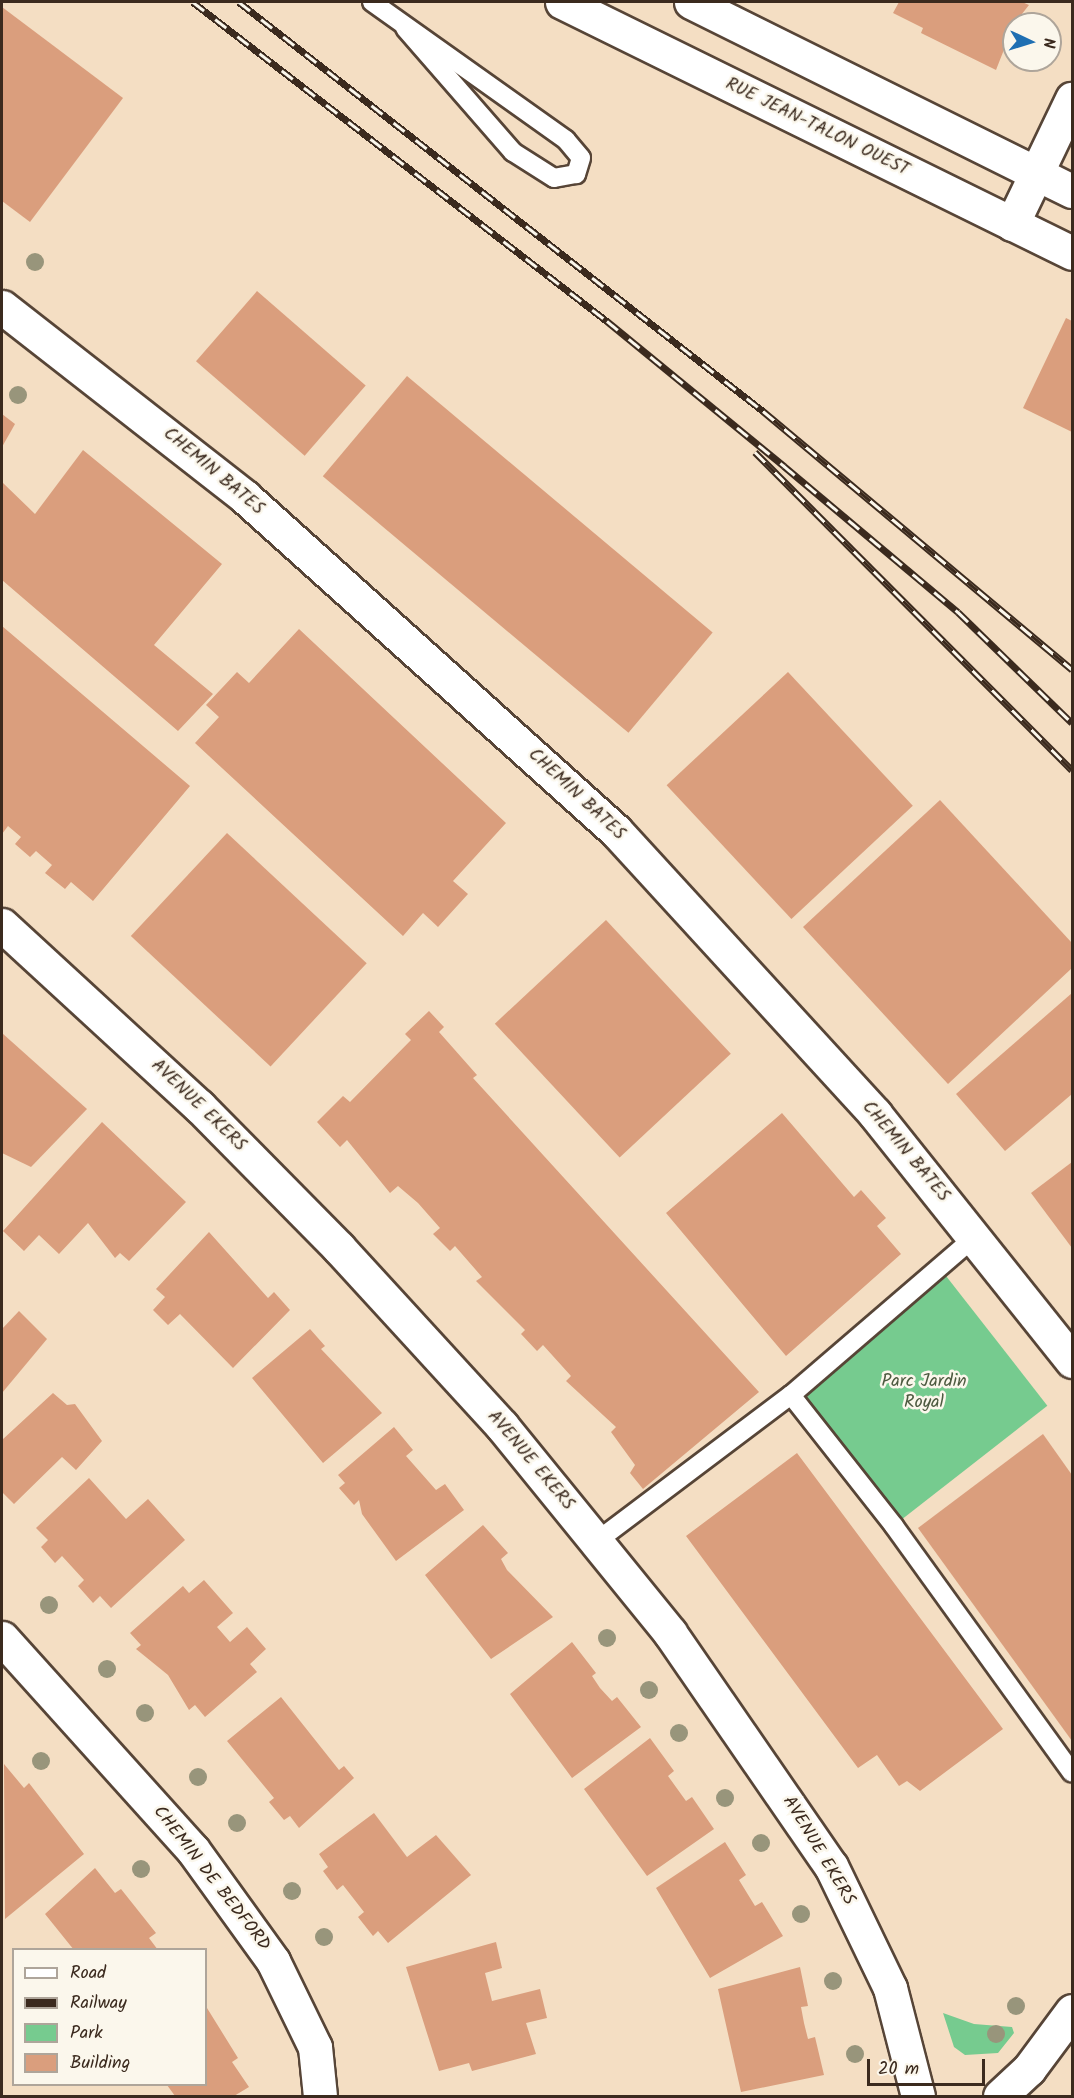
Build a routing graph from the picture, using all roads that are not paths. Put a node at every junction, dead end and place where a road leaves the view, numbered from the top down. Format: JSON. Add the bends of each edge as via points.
{"nodes":[{"id":1,"x":372,"y":2,"type":"edge"},
{"id":2,"x":562,"y":2,"type":"edge"},
{"id":3,"x":691,"y":2,"type":"edge"},
{"id":4,"x":405,"y":28,"type":"junction"},
{"id":5,"x":1072,"y":99,"type":"edge"},
{"id":6,"x":1037,"y":173,"type":"junction"},
{"id":7,"x":1072,"y":191,"type":"edge"},
{"id":8,"x":1012,"y":224,"type":"junction"},
{"id":9,"x":1072,"y":253,"type":"edge"},
{"id":10,"x":2,"y":307,"type":"edge"},
{"id":11,"x":2,"y":925,"type":"edge"},
{"id":12,"x":976,"y":1236,"type":"junction"},
{"id":13,"x":1072,"y":1361,"type":"edge"},
{"id":14,"x":790,"y":1395,"type":"junction"},
{"id":15,"x":597,"y":1541,"type":"junction"},
{"id":16,"x":2,"y":1638,"type":"edge"},
{"id":17,"x":1072,"y":1773,"type":"edge"},
{"id":18,"x":1072,"y":2011,"type":"edge"},
{"id":19,"x":320,"y":2097,"type":"edge"},
{"id":20,"x":918,"y":2097,"type":"edge"},
{"id":21,"x":1000,"y":2097,"type":"edge"}],
"edges":[{"from":1,"to":4,"type":"lane"},
{"from":2,"to":8,"type":"street","name":"RUE JEAN-TALON OUEST"},
{"from":3,"to":6,"type":"street"},
{"from":4,"to":4,"type":"lane","via":[[513,152],[554,178],[576,174],[581,158],[566,140]]},
{"from":5,"to":6,"type":"street"},
{"from":6,"to":7,"type":"street"},
{"from":6,"to":8,"type":"street"},
{"from":8,"to":9,"type":"street","name":"RUE JEAN-TALON OUEST"},
{"from":10,"to":12,"type":"street","name":"CHEMIN BATES","via":[[245,497],[616,831],[875,1114]]},
{"from":11,"to":15,"type":"street","name":"AVENUE EKERS","via":[[199,1106],[331,1240],[502,1426]]},
{"from":12,"to":13,"type":"street","name":"CHEMIN BATES"},
{"from":12,"to":14,"type":"lane"},
{"from":14,"to":15,"type":"lane"},
{"from":14,"to":17,"type":"lane","via":[[908,1545]]},
{"from":15,"to":20,"type":"street","name":"AVENUE EKERS","via":[[670,1633],[831,1866],[891,1988]]},
{"from":16,"to":19,"type":"street","name":"CHEMIN DE BEDFORD","via":[[194,1850],[273,1961],[315,2047]]},
{"from":18,"to":21,"type":"street","via":[[1029,2069]]}]}
